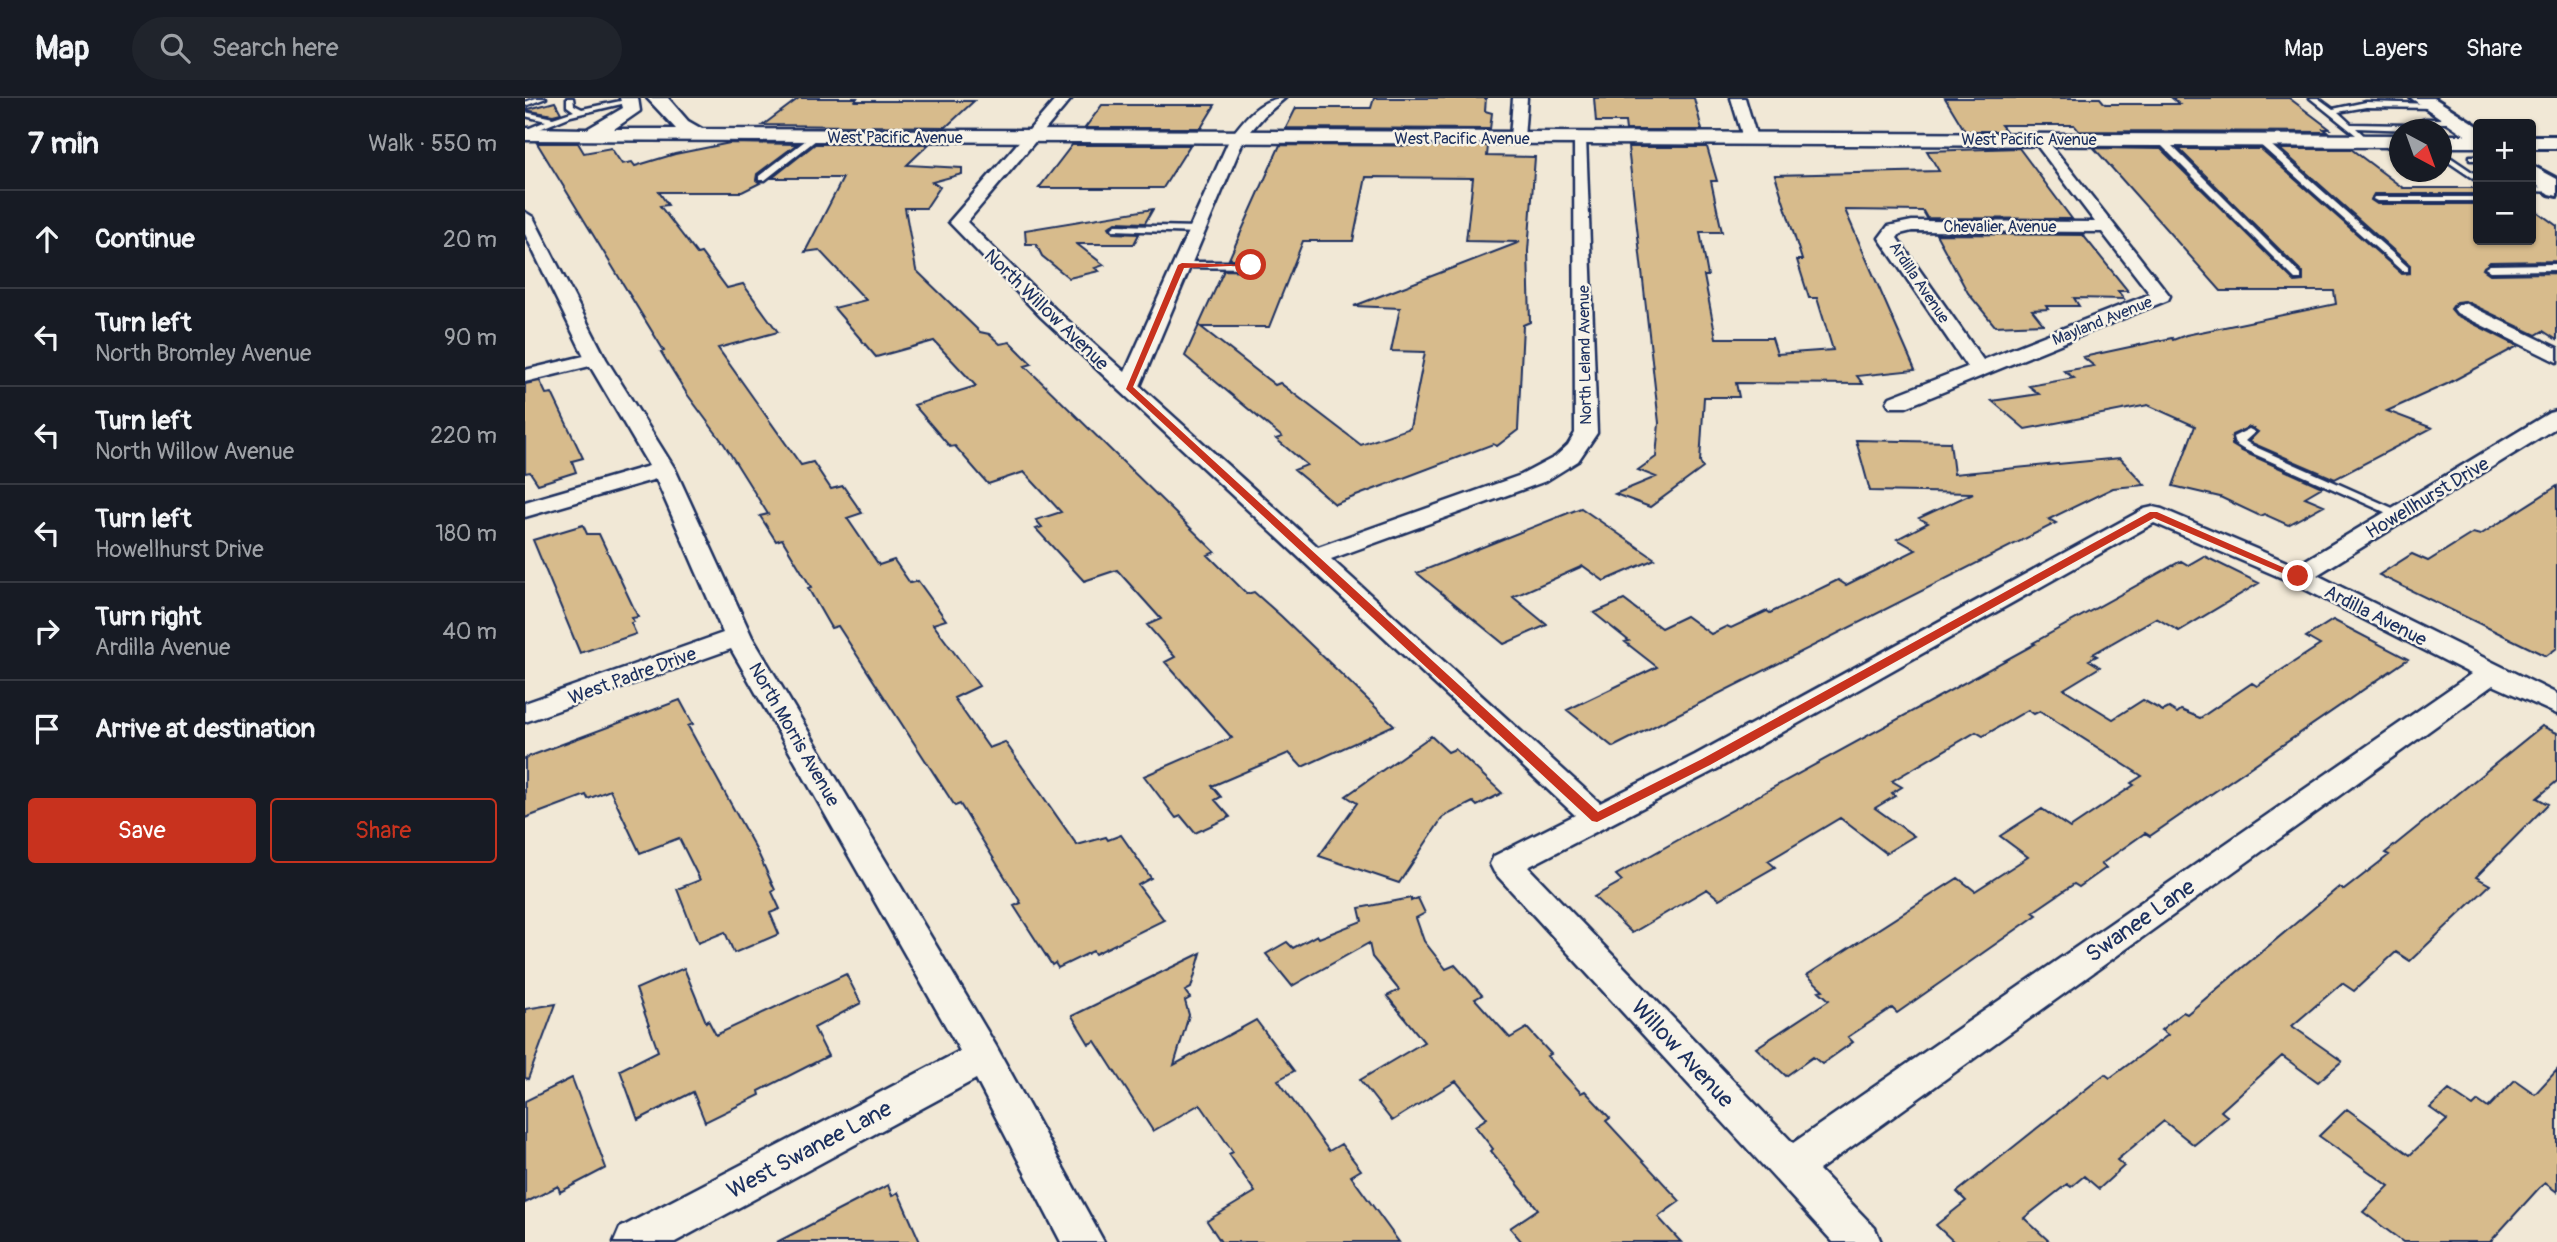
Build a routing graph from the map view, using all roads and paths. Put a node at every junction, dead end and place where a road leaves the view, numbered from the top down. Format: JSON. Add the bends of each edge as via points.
{"nodes":[{"id":1,"x":543,"y":98,"type":"edge"},
{"id":2,"x":570,"y":98,"type":"edge"},
{"id":3,"x":656,"y":98,"type":"edge"},
{"id":4,"x":1065,"y":98,"type":"edge"},
{"id":5,"x":1278,"y":98,"type":"edge"},
{"id":6,"x":1520,"y":98,"type":"edge"},
{"id":7,"x":1738,"y":98,"type":"edge"},
{"id":8,"x":2313,"y":98,"type":"edge"},
{"id":9,"x":629,"y":99,"type":"edge"},
{"id":10,"x":2427,"y":102,"type":"edge"},
{"id":11,"x":525,"y":104,"type":"edge"},
{"id":12,"x":580,"y":111,"type":"junction"},
{"id":13,"x":2333,"y":111,"type":"junction"},
{"id":14,"x":525,"y":114,"type":"edge"},
{"id":15,"x":551,"y":120,"type":"junction"},
{"id":16,"x":2452,"y":121,"type":"edge"},
{"id":17,"x":2457,"y":121,"type":"junction"},
{"id":18,"x":2349,"y":126,"type":"junction"},
{"id":19,"x":2389,"y":131,"type":"edge"},
{"id":20,"x":2473,"y":132,"type":"edge"},
{"id":21,"x":525,"y":133,"type":"edge"},
{"id":22,"x":590,"y":135,"type":"junction"},
{"id":23,"x":701,"y":136,"type":"junction"},
{"id":24,"x":817,"y":136,"type":"junction"},
{"id":25,"x":2389,"y":136,"type":"edge"},
{"id":26,"x":1031,"y":138,"type":"junction"},
{"id":27,"x":1237,"y":138,"type":"junction"},
{"id":28,"x":1517,"y":138,"type":"junction"},
{"id":29,"x":1750,"y":138,"type":"junction"},
{"id":30,"x":2039,"y":139,"type":"junction"},
{"id":31,"x":1581,"y":140,"type":"junction"},
{"id":32,"x":2161,"y":140,"type":"junction"},
{"id":33,"x":2260,"y":140,"type":"junction"},
{"id":34,"x":2366,"y":141,"type":"junction"},
{"id":35,"x":2536,"y":142,"type":"edge"},
{"id":36,"x":2557,"y":142,"type":"edge"},
{"id":37,"x":525,"y":150,"type":"edge"},
{"id":38,"x":2473,"y":156,"type":"edge"},
{"id":39,"x":2456,"y":161,"type":"edge"},
{"id":40,"x":2473,"y":176,"type":"edge"},
{"id":41,"x":762,"y":178,"type":"dead end"},
{"id":42,"x":2377,"y":199,"type":"dead end"},
{"id":43,"x":2473,"y":199,"type":"edge"},
{"id":44,"x":525,"y":217,"type":"edge"},
{"id":45,"x":2107,"y":227,"type":"junction"},
{"id":46,"x":1116,"y":228,"type":"dead end"},
{"id":47,"x":1197,"y":230,"type":"junction"},
{"id":48,"x":1893,"y":230,"type":"joint"},
{"id":49,"x":1182,"y":265,"type":"junction"},
{"id":50,"x":1251,"y":265,"type":"dead end"},
{"id":51,"x":2557,"y":267,"type":"edge"},
{"id":52,"x":2490,"y":268,"type":"dead end"},
{"id":53,"x":2405,"y":269,"type":"dead end"},
{"id":54,"x":2298,"y":276,"type":"dead end"},
{"id":55,"x":2464,"y":309,"type":"dead end"},
{"id":56,"x":2557,"y":356,"type":"edge"},
{"id":57,"x":596,"y":359,"type":"junction"},
{"id":58,"x":1979,"y":369,"type":"junction"},
{"id":59,"x":525,"y":376,"type":"edge"},
{"id":60,"x":1129,"y":387,"type":"junction"},
{"id":61,"x":1898,"y":402,"type":"dead end"},
{"id":62,"x":2557,"y":418,"type":"edge"},
{"id":63,"x":2249,"y":432,"type":"dead end"},
{"id":64,"x":663,"y":469,"type":"junction"},
{"id":65,"x":525,"y":510,"type":"edge"},
{"id":66,"x":2400,"y":514,"type":"junction"},
{"id":67,"x":1314,"y":558,"type":"junction"},
{"id":68,"x":2298,"y":576,"type":"junction"},
{"id":69,"x":738,"y":637,"type":"junction"},
{"id":70,"x":2491,"y":673,"type":"junction"},
{"id":71,"x":2557,"y":705,"type":"edge"},
{"id":72,"x":525,"y":713,"type":"edge"},
{"id":73,"x":1597,"y":818,"type":"junction"},
{"id":74,"x":983,"y":1057,"type":"junction"},
{"id":75,"x":1790,"y":1168,"type":"junction"},
{"id":76,"x":635,"y":1242,"type":"edge"},
{"id":77,"x":1083,"y":1242,"type":"edge"},
{"id":78,"x":1860,"y":1242,"type":"edge"}],
"edges":[{"from":1,"to":11,"type":"lane"},
{"from":2,"to":12,"type":"lane","via":[[571,106]]},
{"from":3,"to":23,"type":"street","via":[[682,125]]},
{"from":4,"to":26,"type":"street","name":"North Willow Avenue"},
{"from":5,"to":27,"type":"street"},
{"from":6,"to":28,"type":"street"},
{"from":7,"to":29,"type":"street"},
{"from":8,"to":13,"type":"lane"},
{"from":9,"to":12,"type":"lane"},
{"from":9,"to":22,"type":"street","via":[[631,111]]},
{"from":10,"to":13,"type":"lane","via":[[2356,105]]},
{"from":10,"to":17,"type":"main road"},
{"from":12,"to":15,"type":"lane"},
{"from":13,"to":18,"type":"lane"},
{"from":14,"to":15,"type":"lane"},
{"from":15,"to":21,"type":"lane"},
{"from":16,"to":17,"type":"lane"},
{"from":17,"to":20,"type":"main road"},
{"from":18,"to":19,"type":"lane"},
{"from":18,"to":34,"type":"lane"},
{"from":21,"to":22,"type":"street","name":"West Pacific Avenue"},
{"from":22,"to":23,"type":"street","name":"West Pacific Avenue"},
{"from":22,"to":37,"type":"street"},
{"from":23,"to":24,"type":"street","name":"West Pacific Avenue"},
{"from":24,"to":26,"type":"street","name":"West Pacific Avenue"},
{"from":24,"to":41,"type":"lane"},
{"from":25,"to":34,"type":"street","name":"West Pacific Avenue"},
{"from":26,"to":27,"type":"street","name":"West Pacific Avenue"},
{"from":26,"to":60,"type":"street","name":"North Willow Avenue","via":[[958,222]]},
{"from":27,"to":28,"type":"street","name":"West Pacific Avenue"},
{"from":27,"to":47,"type":"street"},
{"from":28,"to":31,"type":"street","name":"West Pacific Avenue"},
{"from":29,"to":30,"type":"street","name":"West Pacific Avenue"},
{"from":29,"to":31,"type":"street","name":"West Pacific Avenue"},
{"from":30,"to":32,"type":"street","name":"West Pacific Avenue"},
{"from":30,"to":45,"type":"street","name":"Mayland Avenue"},
{"from":31,"to":67,"type":"street","name":"North Leland Avenue","via":[[1585,433],[1581,445],[1569,458],[1529,480]]},
{"from":32,"to":33,"type":"street","name":"West Pacific Avenue"},
{"from":32,"to":54,"type":"lane"},
{"from":33,"to":34,"type":"street","name":"West Pacific Avenue"},
{"from":33,"to":53,"type":"lane"},
{"from":35,"to":36,"type":"main road"},
{"from":38,"to":39,"type":"street"},
{"from":39,"to":40,"type":"lane"},
{"from":42,"to":43,"type":"lane"},
{"from":44,"to":57,"type":"street","name":"North Morris Avenue"},
{"from":45,"to":48,"type":"street","name":"Chevalier Avenue","via":[[1912,226]]},
{"from":45,"to":58,"type":"street","name":"Mayland Avenue","via":[[2161,296]]},
{"from":46,"to":47,"type":"lane"},
{"from":47,"to":49,"type":"street"},
{"from":48,"to":58,"type":"street","name":"Ardilla Avenue","via":[[1888,238]]},
{"from":49,"to":50,"type":"lane"},
{"from":49,"to":60,"type":"street"},
{"from":51,"to":52,"type":"lane"},
{"from":55,"to":56,"type":"street"},
{"from":57,"to":59,"type":"street"},
{"from":57,"to":64,"type":"street","name":"North Morris Avenue"},
{"from":58,"to":61,"type":"street","name":"Mayland Avenue"},
{"from":60,"to":67,"type":"street","name":"North Willow Avenue"},
{"from":62,"to":66,"type":"street","name":"Howellhurst Drive"},
{"from":63,"to":66,"type":"lane","via":[[2239,437],[2239,442]]},
{"from":64,"to":65,"type":"street"},
{"from":64,"to":69,"type":"street","name":"North Morris Avenue"},
{"from":66,"to":68,"type":"street","name":"Howellhurst Drive"},
{"from":67,"to":73,"type":"street","name":"North Willow Avenue"},
{"from":68,"to":70,"type":"street","name":"Ardilla Avenue"},
{"from":68,"to":73,"type":"street","name":"Ardilla Avenue","via":[[2154,514]]},
{"from":69,"to":72,"type":"street","name":"West Padre Drive"},
{"from":69,"to":74,"type":"street","name":"North Morris Avenue"},
{"from":70,"to":71,"type":"street","name":"Ardilla Avenue"},
{"from":70,"to":75,"type":"street","name":"Swanee Lane"},
{"from":73,"to":75,"type":"street","name":"Willow Avenue","via":[[1506,864]]},
{"from":74,"to":76,"type":"street","name":"West Swanee Lane"},
{"from":74,"to":77,"type":"street","name":"North Morris Avenue"},
{"from":75,"to":78,"type":"street","name":"Willow Avenue"}]}
